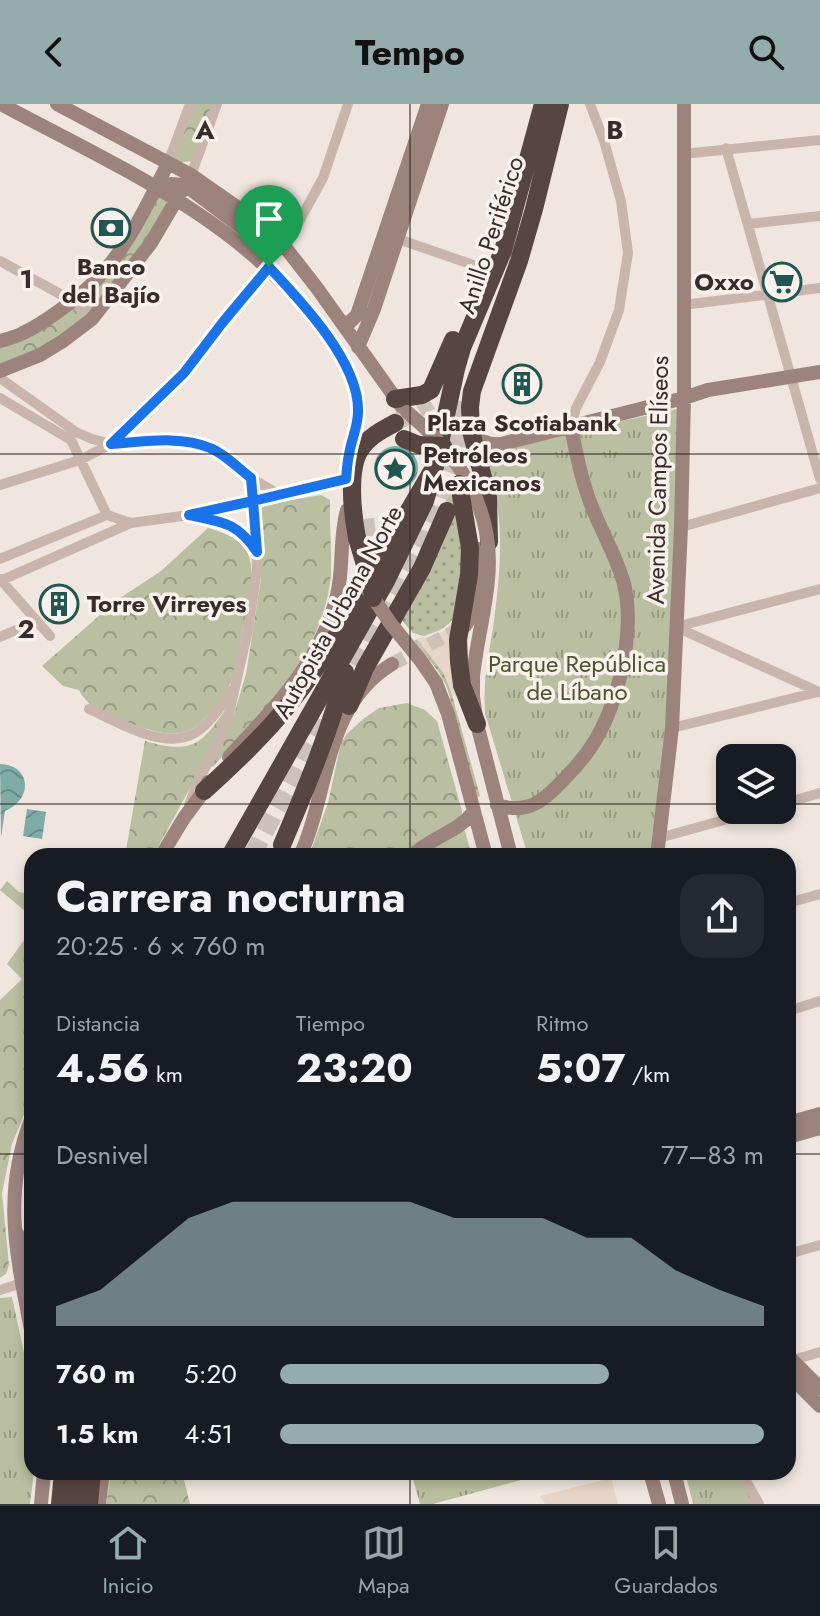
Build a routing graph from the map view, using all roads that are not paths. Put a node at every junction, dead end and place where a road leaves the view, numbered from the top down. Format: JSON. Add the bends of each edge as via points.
{"nodes":[{"id":1,"x":1,"y":104,"type":"edge"},
{"id":2,"x":57,"y":104,"type":"edge"},
{"id":3,"x":190,"y":104,"type":"edge"},
{"id":4,"x":217,"y":104,"type":"edge"},
{"id":5,"x":348,"y":104,"type":"edge"},
{"id":6,"x":428,"y":104,"type":"edge"},
{"id":7,"x":442,"y":104,"type":"edge"},
{"id":8,"x":541,"y":104,"type":"edge"},
{"id":9,"x":556,"y":104,"type":"edge"},
{"id":10,"x":590,"y":104,"type":"edge"},
{"id":11,"x":684,"y":104,"type":"edge"},
{"id":12,"x":533,"y":126,"type":"junction"},
{"id":13,"x":820,"y":140,"type":"edge"},
{"id":14,"x":726,"y":148,"type":"junction"},
{"id":15,"x":683,"y":154,"type":"junction"},
{"id":16,"x":168,"y":163,"type":"junction"},
{"id":17,"x":188,"y":180,"type":"junction"},
{"id":18,"x":411,"y":180,"type":"junction"},
{"id":19,"x":156,"y":187,"type":"junction"},
{"id":20,"x":177,"y":200,"type":"junction"},
{"id":21,"x":820,"y":216,"type":"edge"},
{"id":22,"x":748,"y":224,"type":"junction"},
{"id":23,"x":398,"y":239,"type":"junction"},
{"id":24,"x":285,"y":247,"type":"junction"},
{"id":25,"x":0,"y":261,"type":"edge"},
{"id":26,"x":269,"y":267,"type":"junction"},
{"id":27,"x":485,"y":269,"type":"junction"},
{"id":28,"x":820,"y":288,"type":"edge"},
{"id":29,"x":768,"y":293,"type":"junction"},
{"id":30,"x":479,"y":299,"type":"dead end"},
{"id":31,"x":71,"y":300,"type":"junction"},
{"id":32,"x":683,"y":305,"type":"junction"},
{"id":33,"x":92,"y":319,"type":"junction"},
{"id":34,"x":342,"y":323,"type":"junction"},
{"id":35,"x":0,"y":341,"type":"edge"},
{"id":36,"x":358,"y":347,"type":"junction"},
{"id":37,"x":460,"y":356,"type":"junction"},
{"id":38,"x":0,"y":371,"type":"edge"},
{"id":39,"x":820,"y":372,"type":"edge"},
{"id":40,"x":792,"y":376,"type":"junction"},
{"id":41,"x":0,"y":378,"type":"edge"},
{"id":42,"x":468,"y":380,"type":"tunnel mouth"},
{"id":43,"x":0,"y":398,"type":"edge"},
{"id":44,"x":684,"y":398,"type":"junction"},
{"id":45,"x":430,"y":401,"type":"tunnel mouth"},
{"id":46,"x":399,"y":412,"type":"junction"},
{"id":47,"x":571,"y":427,"type":"junction"},
{"id":48,"x":471,"y":431,"type":"junction"},
{"id":49,"x":73,"y":436,"type":"junction"},
{"id":50,"x":111,"y":444,"type":"junction"},
{"id":51,"x":449,"y":454,"type":"junction"},
{"id":52,"x":80,"y":460,"type":"junction"},
{"id":53,"x":435,"y":466,"type":"junction"},
{"id":54,"x":251,"y":478,"type":"junction"},
{"id":55,"x":820,"y":479,"type":"edge"},
{"id":56,"x":417,"y":483,"type":"dead end"},
{"id":57,"x":459,"y":484,"type":"junction"},
{"id":58,"x":0,"y":485,"type":"edge"},
{"id":59,"x":349,"y":486,"type":"junction"},
{"id":60,"x":820,"y":488,"type":"edge"},
{"id":61,"x":280,"y":495,"type":"junction"},
{"id":62,"x":253,"y":501,"type":"junction"},
{"id":63,"x":347,"y":510,"type":"junction"},
{"id":64,"x":447,"y":511,"type":"dead end"},
{"id":65,"x":107,"y":515,"type":"junction"},
{"id":66,"x":189,"y":515,"type":"junction"},
{"id":67,"x":365,"y":519,"type":"tunnel mouth"},
{"id":68,"x":131,"y":523,"type":"junction"},
{"id":69,"x":681,"y":527,"type":"junction"},
{"id":70,"x":484,"y":547,"type":"junction"},
{"id":71,"x":257,"y":552,"type":"junction"},
{"id":72,"x":0,"y":559,"type":"edge"},
{"id":73,"x":0,"y":580,"type":"edge"},
{"id":74,"x":820,"y":589,"type":"edge"},
{"id":75,"x":373,"y":598,"type":"junction"},
{"id":76,"x":37,"y":621,"type":"junction"},
{"id":77,"x":465,"y":626,"type":"tunnel mouth"},
{"id":78,"x":676,"y":627,"type":"junction"},
{"id":79,"x":50,"y":636,"type":"dead end"},
{"id":80,"x":0,"y":637,"type":"edge"},
{"id":81,"x":321,"y":659,"type":"junction"},
{"id":82,"x":392,"y":664,"type":"tunnel mouth"},
{"id":83,"x":345,"y":672,"type":"junction"},
{"id":84,"x":785,"y":677,"type":"junction"},
{"id":85,"x":467,"y":681,"type":"junction"},
{"id":86,"x":235,"y":686,"type":"junction"},
{"id":87,"x":820,"y":693,"type":"edge"},
{"id":88,"x":786,"y":700,"type":"junction"},
{"id":89,"x":349,"y":706,"type":"junction"},
{"id":90,"x":89,"y":709,"type":"dead end"},
{"id":91,"x":477,"y":724,"type":"joint"},
{"id":92,"x":338,"y":728,"type":"junction"},
{"id":93,"x":672,"y":728,"type":"junction"},
{"id":94,"x":308,"y":784,"type":"junction"},
{"id":95,"x":204,"y":791,"type":"junction"},
{"id":96,"x":820,"y":793,"type":"edge"},
{"id":97,"x":796,"y":800,"type":"edge"},
{"id":98,"x":304,"y":806,"type":"junction"},
{"id":99,"x":499,"y":812,"type":"junction"},
{"id":100,"x":184,"y":818,"type":"junction"},
{"id":101,"x":476,"y":818,"type":"junction"},
{"id":102,"x":716,"y":822,"type":"edge"},
{"id":103,"x":659,"y":838,"type":"junction"},
{"id":104,"x":166,"y":848,"type":"edge"},
{"id":105,"x":235,"y":848,"type":"edge"},
{"id":106,"x":246,"y":848,"type":"edge"},
{"id":107,"x":281,"y":848,"type":"edge"},
{"id":108,"x":282,"y":848,"type":"edge"},
{"id":109,"x":303,"y":848,"type":"edge"},
{"id":110,"x":422,"y":848,"type":"edge"},
{"id":111,"x":484,"y":848,"type":"edge"},
{"id":112,"x":509,"y":848,"type":"edge"},
{"id":113,"x":658,"y":848,"type":"edge"},
{"id":114,"x":820,"y":894,"type":"edge"},
{"id":115,"x":796,"y":901,"type":"edge"},
{"id":116,"x":820,"y":1001,"type":"edge"},
{"id":117,"x":796,"y":1008,"type":"edge"},
{"id":118,"x":820,"y":1114,"type":"edge"},
{"id":119,"x":796,"y":1121,"type":"edge"},
{"id":120,"x":820,"y":1128,"type":"edge"},
{"id":121,"x":796,"y":1135,"type":"edge"},
{"id":122,"x":24,"y":1140,"type":"edge"},
{"id":123,"x":14,"y":1224,"type":"junction"},
{"id":124,"x":24,"y":1242,"type":"edge"},
{"id":125,"x":820,"y":1245,"type":"edge"},
{"id":126,"x":796,"y":1252,"type":"edge"},
{"id":127,"x":22,"y":1283,"type":"junction"},
{"id":128,"x":0,"y":1290,"type":"edge"},
{"id":129,"x":24,"y":1293,"type":"edge"},
{"id":130,"x":820,"y":1352,"type":"edge"},
{"id":131,"x":796,"y":1361,"type":"edge"},
{"id":132,"x":796,"y":1369,"type":"edge"},
{"id":133,"x":796,"y":1373,"type":"edge"},
{"id":134,"x":820,"y":1388,"type":"edge"},
{"id":135,"x":820,"y":1406,"type":"edge"},
{"id":136,"x":43,"y":1480,"type":"edge"},
{"id":137,"x":51,"y":1480,"type":"edge"},
{"id":138,"x":64,"y":1480,"type":"edge"},
{"id":139,"x":79,"y":1480,"type":"edge"},
{"id":140,"x":91,"y":1480,"type":"edge"},
{"id":141,"x":102,"y":1480,"type":"edge"},
{"id":142,"x":652,"y":1480,"type":"edge"},
{"id":143,"x":676,"y":1480,"type":"edge"},
{"id":144,"x":746,"y":1480,"type":"edge"},
{"id":145,"x":41,"y":1504,"type":"edge"},
{"id":146,"x":52,"y":1504,"type":"edge"},
{"id":147,"x":63,"y":1504,"type":"edge"},
{"id":148,"x":77,"y":1504,"type":"edge"},
{"id":149,"x":89,"y":1504,"type":"edge"},
{"id":150,"x":99,"y":1504,"type":"edge"},
{"id":151,"x":659,"y":1504,"type":"edge"},
{"id":152,"x":682,"y":1504,"type":"edge"},
{"id":153,"x":759,"y":1504,"type":"edge"}],
"edges":[{"from":1,"to":19,"type":"main road"},
{"from":2,"to":16,"type":"main road"},
{"from":3,"to":16,"type":"street"},
{"from":4,"to":17,"type":"street"},
{"from":5,"to":24,"type":"street","via":[[323,178]]},
{"from":6,"to":18,"type":"main road"},
{"from":7,"to":18,"type":"main road"},
{"from":8,"to":12,"type":"highway"},
{"from":8,"to":37,"type":"highway","name":"Autopista Urbana Norte","via":[[503,251]]},
{"from":9,"to":42,"type":"highway","name":"Anillo Periférico","via":[[512,264]]},
{"from":9,"to":48,"type":"highway","via":[[519,261],[472,391]]},
{"from":9,"to":83,"type":"highway","name":"Autopista Urbana Norte","bridge":true,"via":[[514,247],[467,366],[441,487],[409,559]]},
{"from":10,"to":47,"type":"street","via":[[621,201],[628,253],[619,310]]},
{"from":11,"to":15,"type":"main road","name":"Avenida Campos Elíseos"},
{"from":12,"to":27,"type":"highway","via":[[520,146]]},
{"from":12,"to":30,"type":"highway","name":"Anillo Periférico"},
{"from":13,"to":14,"type":"street"},
{"from":14,"to":15,"type":"street"},
{"from":14,"to":22,"type":"street"},
{"from":15,"to":32,"type":"main road","name":"Avenida Campos Elíseos"},
{"from":16,"to":17,"type":"main road"},
{"from":16,"to":19,"type":"main road"},
{"from":17,"to":19,"type":"main road"},
{"from":17,"to":20,"type":"main road"},
{"from":17,"to":24,"type":"main road","via":[[266,246]]},
{"from":18,"to":23,"type":"main road"},
{"from":18,"to":34,"type":"main road","via":[[357,315]]},
{"from":19,"to":20,"type":"main road"},
{"from":19,"to":31,"type":"main road","via":[[116,256]]},
{"from":20,"to":26,"type":"main road"},
{"from":20,"to":33,"type":"main road"},
{"from":21,"to":22,"type":"street"},
{"from":22,"to":29,"type":"street"},
{"from":23,"to":27,"type":"street"},
{"from":23,"to":36,"type":"main road"},
{"from":24,"to":34,"type":"main road"},
{"from":25,"to":31,"type":"street"},
{"from":26,"to":50,"type":"street","via":[[184,373]]},
{"from":26,"to":59,"type":"main road","via":[[315,319],[352,379],[358,417],[349,454]]},
{"from":27,"to":46,"type":"highway","via":[[431,390]]},
{"from":28,"to":29,"type":"street"},
{"from":29,"to":32,"type":"street"},
{"from":29,"to":40,"type":"street"},
{"from":31,"to":33,"type":"street"},
{"from":31,"to":35,"type":"main road","via":[[23,333]]},
{"from":32,"to":44,"type":"main road","name":"Avenida Campos Elíseos"},
{"from":33,"to":38,"type":"main road","via":[[40,355]]},
{"from":34,"to":36,"type":"main road"},
{"from":36,"to":46,"type":"main road"},
{"from":37,"to":45,"type":"highway"},
{"from":37,"to":53,"type":"highway","name":"Autopista Urbana Norte","bridge":true},
{"from":39,"to":40,"type":"main road"},
{"from":40,"to":44,"type":"main road"},
{"from":40,"to":55,"type":"street"},
{"from":41,"to":49,"type":"street"},
{"from":43,"to":49,"type":"street"},
{"from":44,"to":47,"type":"main road"},
{"from":44,"to":69,"type":"main road","name":"Avenida Campos Elíseos"},
{"from":46,"to":51,"type":"main road","bridge":true,"via":[[429,430]]},
{"from":46,"to":59,"type":"highway","via":[[358,452]]},
{"from":47,"to":48,"type":"main road","via":[[496,444]]},
{"from":47,"to":99,"type":"main road","via":[[589,499],[625,588],[625,653],[607,714],[586,754],[556,788],[531,806]]},
{"from":48,"to":70,"type":"highway","bridge":true,"via":[[488,497]]},
{"from":49,"to":50,"type":"street"},
{"from":49,"to":52,"type":"street"},
{"from":50,"to":52,"type":"street"},
{"from":50,"to":54,"type":"street","via":[[182,441],[211,448]]},
{"from":51,"to":57,"type":"main road","bridge":true},
{"from":51,"to":67,"type":"highway","bridge":true,"via":[[404,439],[379,443],[365,474]]},
{"from":51,"to":70,"type":"main road","bridge":true,"via":[[476,494]]},
{"from":52,"to":58,"type":"street"},
{"from":52,"to":65,"type":"street"},
{"from":53,"to":81,"type":"highway","bridge":true},
{"from":53,"to":105,"type":"highway","name":"Autopista Urbana Norte","bridge":true,"via":[[421,510],[386,581]]},
{"from":54,"to":61,"type":"street"},
{"from":54,"to":62,"type":"street"},
{"from":56,"to":81,"type":"highway"},
{"from":57,"to":70,"type":"main road","bridge":true},
{"from":57,"to":85,"type":"highway","bridge":true,"via":[[469,534],[458,640]]},
{"from":59,"to":61,"type":"street"},
{"from":59,"to":63,"type":"main road"},
{"from":59,"to":75,"type":"highway","bridge":true},
{"from":60,"to":69,"type":"street"},
{"from":61,"to":62,"type":"street"},
{"from":62,"to":66,"type":"street"},
{"from":62,"to":71,"type":"street"},
{"from":63,"to":75,"type":"main road","bridge":true,"via":[[350,540]]},
{"from":63,"to":95,"type":"main road","via":[[338,590],[324,633],[288,691],[211,776]]},
{"from":64,"to":89,"type":"highway"},
{"from":65,"to":68,"type":"street"},
{"from":65,"to":72,"type":"street"},
{"from":66,"to":68,"type":"street"},
{"from":66,"to":71,"type":"street","via":[[240,530]]},
{"from":68,"to":73,"type":"street"},
{"from":69,"to":78,"type":"main road","name":"Avenida Campos Elíseos"},
{"from":70,"to":77,"type":"main road","via":[[476,602]]},
{"from":70,"to":85,"type":"main road","bridge":true,"via":[[488,583]]},
{"from":71,"to":86,"type":"street","via":[[255,589]]},
{"from":73,"to":76,"type":"street"},
{"from":74,"to":78,"type":"street"},
{"from":75,"to":101,"type":"main road","bridge":true,"via":[[440,693]]},
{"from":76,"to":79,"type":"street"},
{"from":76,"to":80,"type":"street"},
{"from":78,"to":84,"type":"street"},
{"from":78,"to":93,"type":"main road","name":"Avenida Campos Elíseos"},
{"from":81,"to":95,"type":"highway","via":[[282,713]]},
{"from":82,"to":89,"type":"main road"},
{"from":83,"to":94,"type":"highway","bridge":true},
{"from":83,"to":106,"type":"highway","name":"Autopista Urbana Norte","bridge":true},
{"from":84,"to":87,"type":"street"},
{"from":84,"to":88,"type":"street"},
{"from":85,"to":91,"type":"highway"},
{"from":86,"to":90,"type":"street","via":[[197,732],[177,738],[156,738]]},
{"from":86,"to":100,"type":"street","via":[[228,718]]},
{"from":87,"to":88,"type":"street"},
{"from":88,"to":93,"type":"street"},
{"from":89,"to":92,"type":"main road"},
{"from":91,"to":99,"type":"main road"},
{"from":92,"to":98,"type":"highway","bridge":true},
{"from":92,"to":109,"type":"main road"},
{"from":93,"to":103,"type":"main road","name":"Avenida Campos Elíseos"},
{"from":94,"to":98,"type":"highway","bridge":true},
{"from":94,"to":107,"type":"highway","bridge":true},
{"from":95,"to":100,"type":"main road"},
{"from":96,"to":97,"type":"street"},
{"from":98,"to":108,"type":"highway","bridge":true},
{"from":99,"to":101,"type":"main road"},
{"from":99,"to":112,"type":"main road"},
{"from":100,"to":104,"type":"main road"},
{"from":101,"to":110,"type":"main road"},
{"from":101,"to":111,"type":"main road"},
{"from":102,"to":103,"type":"street"},
{"from":103,"to":113,"type":"main road","name":"Avenida Campos Elíseos"},
{"from":114,"to":115,"type":"street"},
{"from":116,"to":117,"type":"street"},
{"from":118,"to":119,"type":"main road"},
{"from":120,"to":121,"type":"main road"},
{"from":122,"to":123,"type":"main road"},
{"from":123,"to":124,"type":"main road"},
{"from":123,"to":127,"type":"main road"},
{"from":125,"to":126,"type":"street"},
{"from":127,"to":128,"type":"street"},
{"from":127,"to":129,"type":"main road"},
{"from":130,"to":131,"type":"street"},
{"from":132,"to":134,"type":"main road"},
{"from":133,"to":135,"type":"main road"},
{"from":136,"to":145,"type":"main road"},
{"from":137,"to":146,"type":"highway"},
{"from":138,"to":147,"type":"highway"},
{"from":139,"to":148,"type":"highway"},
{"from":140,"to":149,"type":"highway"},
{"from":141,"to":150,"type":"main road"},
{"from":142,"to":151,"type":"main road"},
{"from":143,"to":152,"type":"main road"},
{"from":144,"to":153,"type":"street"}]}
